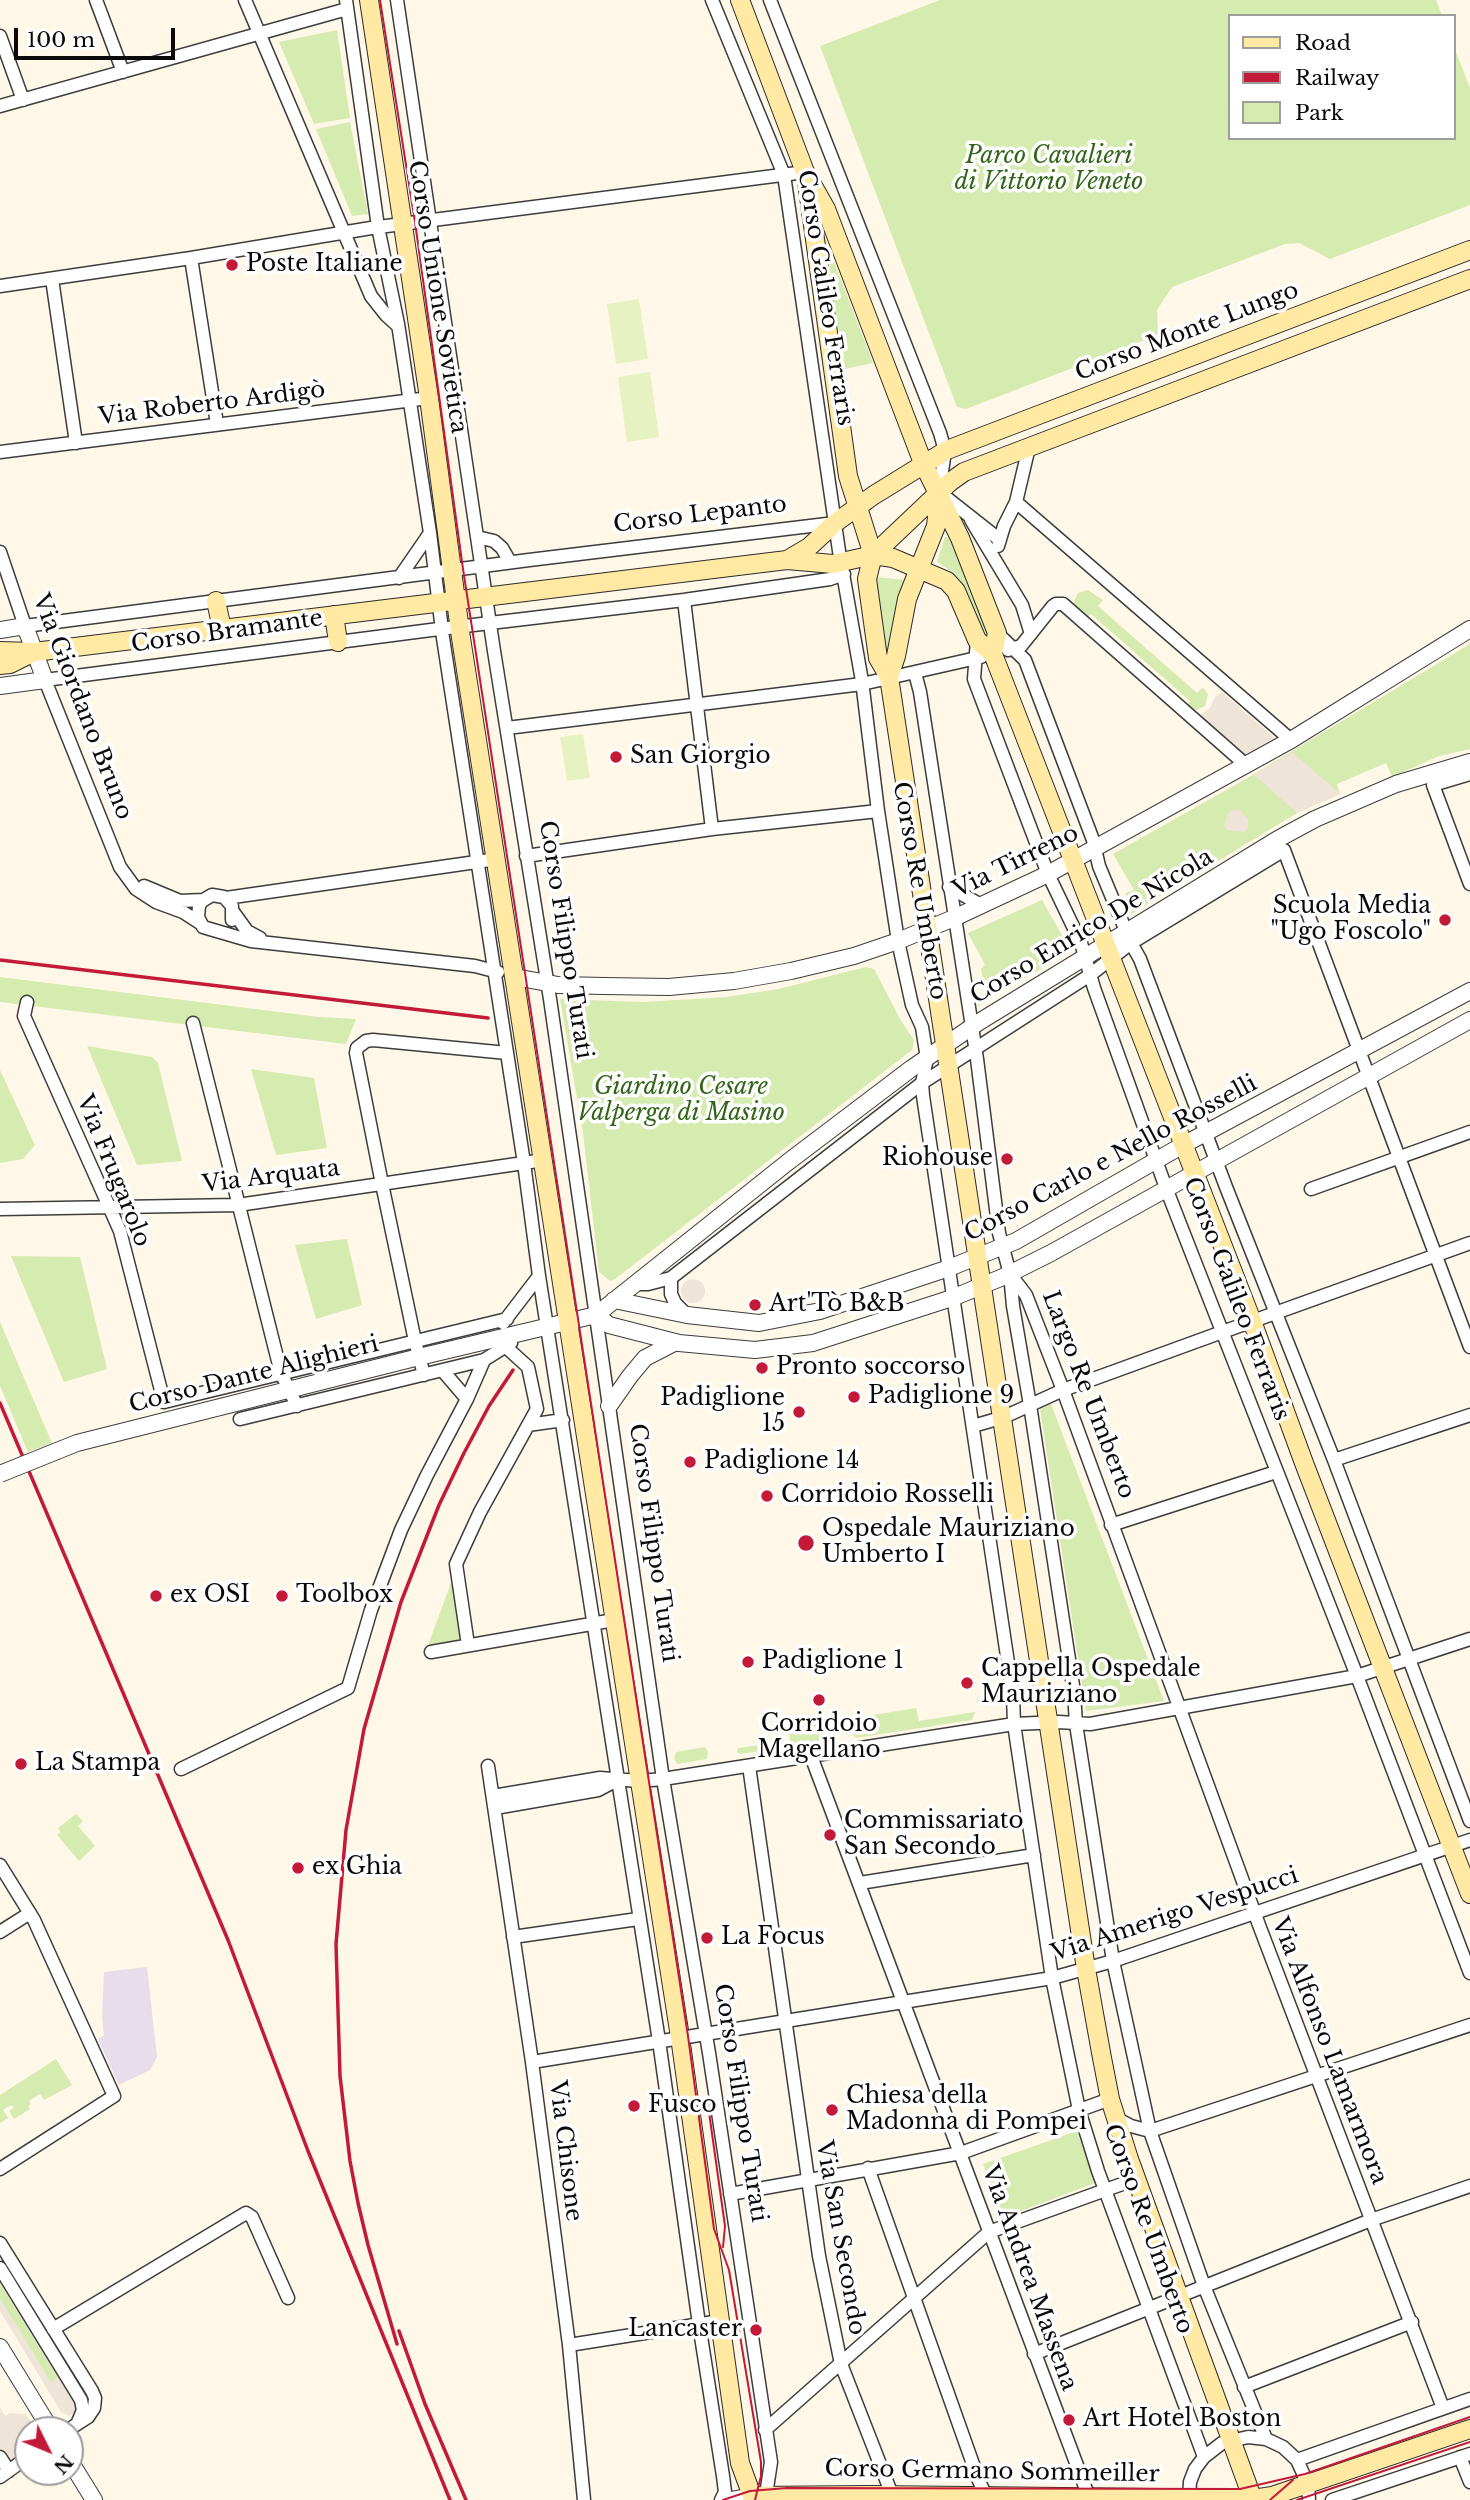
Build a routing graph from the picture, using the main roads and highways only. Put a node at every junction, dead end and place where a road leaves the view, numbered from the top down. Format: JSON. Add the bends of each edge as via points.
{"nodes":[{"id":1,"x":369,"y":0,"type":"edge"},
{"id":2,"x":740,"y":0,"type":"edge"},
{"id":3,"x":805,"y":172,"type":"junction"},
{"id":4,"x":1470,"y":250,"type":"edge"},
{"id":5,"x":1470,"y":279,"type":"edge"},
{"id":6,"x":923,"y":463,"type":"junction"},
{"id":7,"x":939,"y":492,"type":"junction"},
{"id":8,"x":856,"y":508,"type":"junction"},
{"id":9,"x":873,"y":555,"type":"junction"},
{"id":10,"x":787,"y":560,"type":"junction"},
{"id":11,"x":918,"y":568,"type":"junction"},
{"id":12,"x":216,"y":601,"type":"road end"},
{"id":13,"x":448,"y":602,"type":"junction"},
{"id":14,"x":334,"y":615,"type":"junction"},
{"id":15,"x":222,"y":629,"type":"junction"},
{"id":16,"x":338,"y":642,"type":"road end"},
{"id":17,"x":0,"y":651,"type":"edge"},
{"id":18,"x":34,"y":652,"type":"junction"},
{"id":19,"x":984,"y":656,"type":"junction"},
{"id":20,"x":0,"y":665,"type":"edge"},
{"id":21,"x":888,"y":677,"type":"junction"},
{"id":22,"x":1470,"y":1894,"type":"edge"},
{"id":23,"x":1470,"y":2429,"type":"edge"},
{"id":24,"x":1309,"y":2492,"type":"edge"},
{"id":25,"x":757,"y":2497,"type":"edge"},
{"id":26,"x":893,"y":2498,"type":"edge"},
{"id":27,"x":987,"y":2498,"type":"edge"},
{"id":28,"x":1090,"y":2499,"type":"edge"},
{"id":29,"x":1189,"y":2500,"type":"edge"},
{"id":30,"x":1253,"y":2500,"type":"edge"}],
"edges":[{"from":1,"to":13,"type":"main road","name":"Corso Unione Sovietica","via":[[429,398]]},
{"from":2,"to":3,"type":"main road","name":"Corso Galileo Ferraris"},
{"from":3,"to":6,"type":"main road","name":"Corso Galileo Ferraris","via":[[826,209]]},
{"from":3,"to":8,"type":"main road","name":"Corso Galileo Ferraris"},
{"from":4,"to":6,"type":"main road","name":"Corso Monte Lungo","via":[[1175,361]]},
{"from":5,"to":7,"type":"main road","via":[[964,472]]},
{"from":6,"to":7,"type":"main road","name":"Corso Galileo Ferraris"},
{"from":6,"to":8,"type":"main road","name":"Corso Monte Lungo"},
{"from":7,"to":9,"type":"main road"},
{"from":7,"to":11,"type":"main road","via":[[936,526]]},
{"from":7,"to":19,"type":"main road","name":"Corso Galileo Ferraris","via":[[997,634]]},
{"from":8,"to":9,"type":"main road","name":"Corso Galileo Ferraris"},
{"from":8,"to":10,"type":"main road","name":"Corso Monte Lungo"},
{"from":9,"to":10,"type":"main road","via":[[843,568]]},
{"from":9,"to":11,"type":"main road"},
{"from":9,"to":21,"type":"main road","name":"Corso Re Umberto","via":[[868,592],[878,657]]},
{"from":10,"to":13,"type":"main road"},
{"from":11,"to":19,"type":"main road","via":[[952,585]]},
{"from":11,"to":21,"type":"main road"},
{"from":12,"to":15,"type":"main road"},
{"from":13,"to":14,"type":"main road","name":"Corso Bramante"},
{"from":13,"to":25,"type":"main road","via":[[460,626],[497,859],[680,2037],[740,2463]]},
{"from":14,"to":15,"type":"main road","name":"Corso Bramante"},
{"from":14,"to":16,"type":"main road"},
{"from":15,"to":18,"type":"main road","name":"Corso Bramante"},
{"from":17,"to":18,"type":"main road","name":"Corso Bramante"},
{"from":18,"to":20,"type":"main road","name":"Corso Bramante"},
{"from":19,"to":22,"type":"main road","name":"Corso Galileo Ferraris","via":[[1073,860]]},
{"from":21,"to":30,"type":"main road","name":"Corso Re Umberto","via":[[1086,1969],[1110,2099]]},
{"from":23,"to":24,"type":"main road","name":"Corso Germano Sommeiller"},
{"from":24,"to":30,"type":"main road","name":"Corso Germano Sommeiller"},
{"from":25,"to":26,"type":"main road","name":"Corso Germano Sommeiller"},
{"from":26,"to":27,"type":"main road","name":"Corso Germano Sommeiller"},
{"from":27,"to":28,"type":"main road","name":"Corso Germano Sommeiller"},
{"from":28,"to":29,"type":"main road","name":"Corso Germano Sommeiller"},
{"from":29,"to":30,"type":"main road","name":"Corso Germano Sommeiller"}]}
